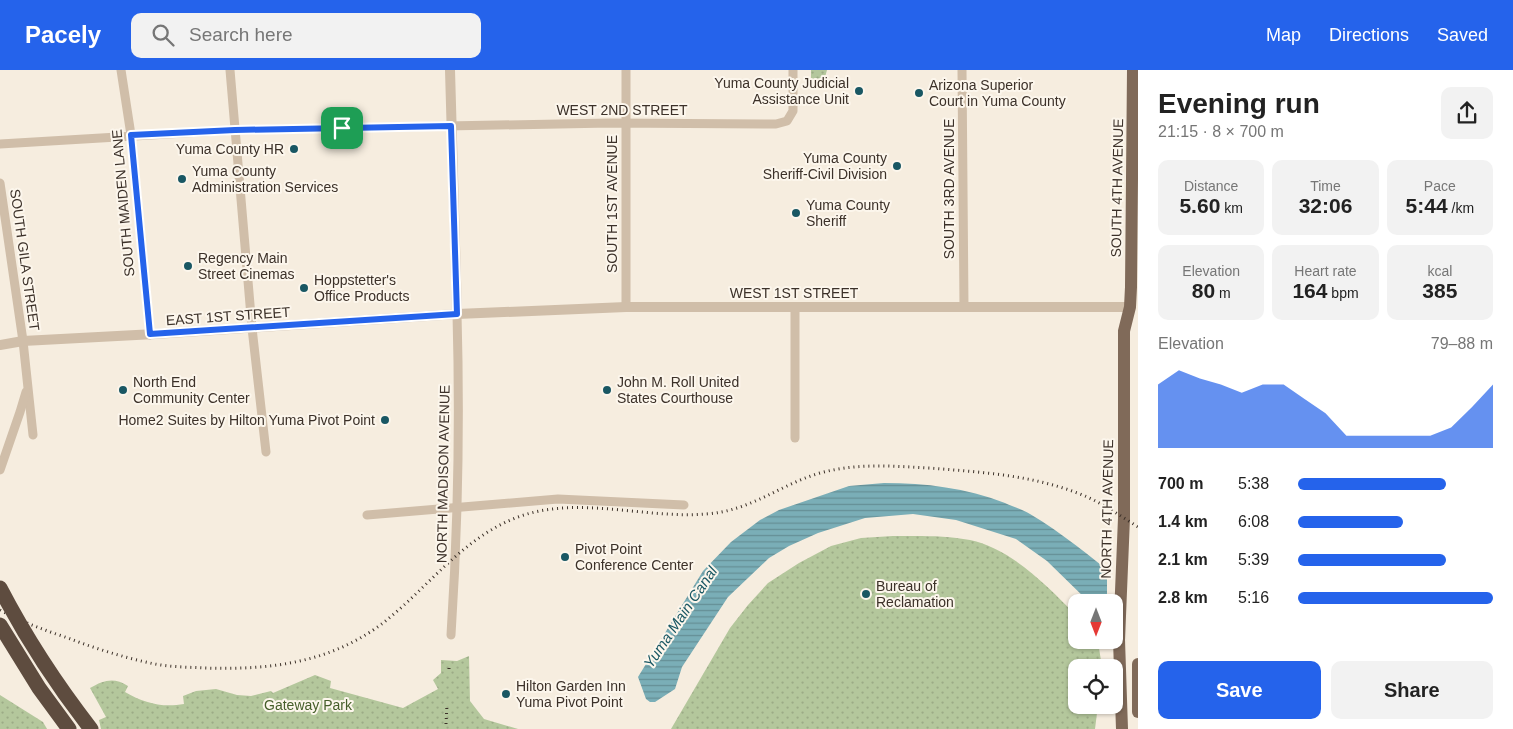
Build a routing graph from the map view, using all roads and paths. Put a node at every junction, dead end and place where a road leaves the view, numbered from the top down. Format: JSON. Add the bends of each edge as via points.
{"nodes":[{"id":1,"x":121,"y":70,"type":"edge"},
{"id":2,"x":230,"y":70,"type":"edge"},
{"id":3,"x":450,"y":70,"type":"edge"},
{"id":4,"x":626,"y":70,"type":"edge"},
{"id":5,"x":793,"y":70,"type":"edge"},
{"id":6,"x":962,"y":70,"type":"edge"},
{"id":7,"x":1133,"y":70,"type":"edge"},
{"id":8,"x":626,"y":123,"type":"junction"},
{"id":9,"x":451,"y":126,"type":"junction"},
{"id":10,"x":235,"y":130,"type":"junction"},
{"id":11,"x":131,"y":135,"type":"junction"},
{"id":12,"x":0,"y":144,"type":"edge"},
{"id":13,"x":0,"y":184,"type":"edge"},
{"id":14,"x":626,"y":307,"type":"junction"},
{"id":15,"x":795,"y":307,"type":"junction"},
{"id":16,"x":964,"y":307,"type":"junction"},
{"id":17,"x":1130,"y":307,"type":"junction"},
{"id":18,"x":457,"y":314,"type":"junction"},
{"id":19,"x":1138,"y":322,"type":"edge"},
{"id":20,"x":252,"y":328,"type":"junction"},
{"id":21,"x":150,"y":334,"type":"junction"},
{"id":22,"x":23,"y":341,"type":"junction"},
{"id":23,"x":0,"y":345,"type":"edge"},
{"id":24,"x":27,"y":384,"type":"junction"},
{"id":25,"x":33,"y":435,"type":"dead end"},
{"id":26,"x":795,"y":438,"type":"dead end"},
{"id":27,"x":266,"y":452,"type":"dead end"},
{"id":28,"x":0,"y":470,"type":"edge"},
{"id":29,"x":684,"y":505,"type":"dead end"},
{"id":30,"x":458,"y":508,"type":"junction"},
{"id":31,"x":367,"y":515,"type":"dead end"},
{"id":32,"x":0,"y":588,"type":"edge"},
{"id":33,"x":0,"y":625,"type":"edge"},
{"id":34,"x":451,"y":635,"type":"dead end"},
{"id":35,"x":1138,"y":664,"type":"edge"},
{"id":36,"x":1138,"y":712,"type":"edge"},
{"id":37,"x":69,"y":729,"type":"edge"},
{"id":38,"x":91,"y":729,"type":"edge"},
{"id":39,"x":1122,"y":729,"type":"edge"}],
"edges":[{"from":1,"to":11,"type":"street","name":"SOUTH MAIDEN LANE"},
{"from":2,"to":10,"type":"street"},
{"from":3,"to":9,"type":"street"},
{"from":4,"to":8,"type":"street","name":"SOUTH 1ST AVENUE"},
{"from":5,"to":8,"type":"street","name":"WEST 2ND STREET","via":[[793,111],[787,121],[776,124]]},
{"from":6,"to":16,"type":"street","name":"SOUTH 3RD AVENUE"},
{"from":7,"to":17,"type":"main road","name":"SOUTH 4TH AVENUE"},
{"from":8,"to":9,"type":"street","name":"WEST 2ND STREET"},
{"from":8,"to":14,"type":"street","name":"SOUTH 1ST AVENUE"},
{"from":9,"to":10,"type":"street","name":"WEST 2ND STREET"},
{"from":9,"to":18,"type":"street"},
{"from":10,"to":11,"type":"street","name":"WEST 2ND STREET"},
{"from":10,"to":20,"type":"street"},
{"from":11,"to":12,"type":"street","name":"WEST 2ND STREET"},
{"from":11,"to":21,"type":"street","name":"SOUTH MAIDEN LANE"},
{"from":13,"to":22,"type":"street","name":"SOUTH GILA STREET"},
{"from":14,"to":15,"type":"street","name":"WEST 1ST STREET"},
{"from":14,"to":18,"type":"street","name":"WEST 1ST STREET"},
{"from":15,"to":16,"type":"street","name":"WEST 1ST STREET"},
{"from":15,"to":26,"type":"street"},
{"from":16,"to":17,"type":"street","name":"WEST 1ST STREET"},
{"from":17,"to":19,"type":"main road"},
{"from":17,"to":39,"type":"main road","name":"NORTH 4TH AVENUE","via":[[1124,331],[1119,640]]},
{"from":18,"to":20,"type":"street","name":"EAST 1ST STREET"},
{"from":18,"to":30,"type":"street","name":"NORTH MADISON AVENUE"},
{"from":20,"to":21,"type":"street","name":"EAST 1ST STREET"},
{"from":20,"to":27,"type":"street"},
{"from":21,"to":22,"type":"street","name":"EAST 1ST STREET"},
{"from":22,"to":23,"type":"street","name":"EAST 1ST STREET"},
{"from":22,"to":24,"type":"street","name":"SOUTH GILA STREET"},
{"from":24,"to":25,"type":"street","name":"SOUTH GILA STREET"},
{"from":24,"to":28,"type":"street"},
{"from":29,"to":30,"type":"street","via":[[558,499]]},
{"from":30,"to":31,"type":"street"},
{"from":30,"to":34,"type":"street","name":"NORTH MADISON AVENUE"},
{"from":32,"to":38,"type":"highway","bridge":true,"via":[[45,666]]},
{"from":33,"to":37,"type":"highway"},
{"from":35,"to":36,"type":"main road"}]}
